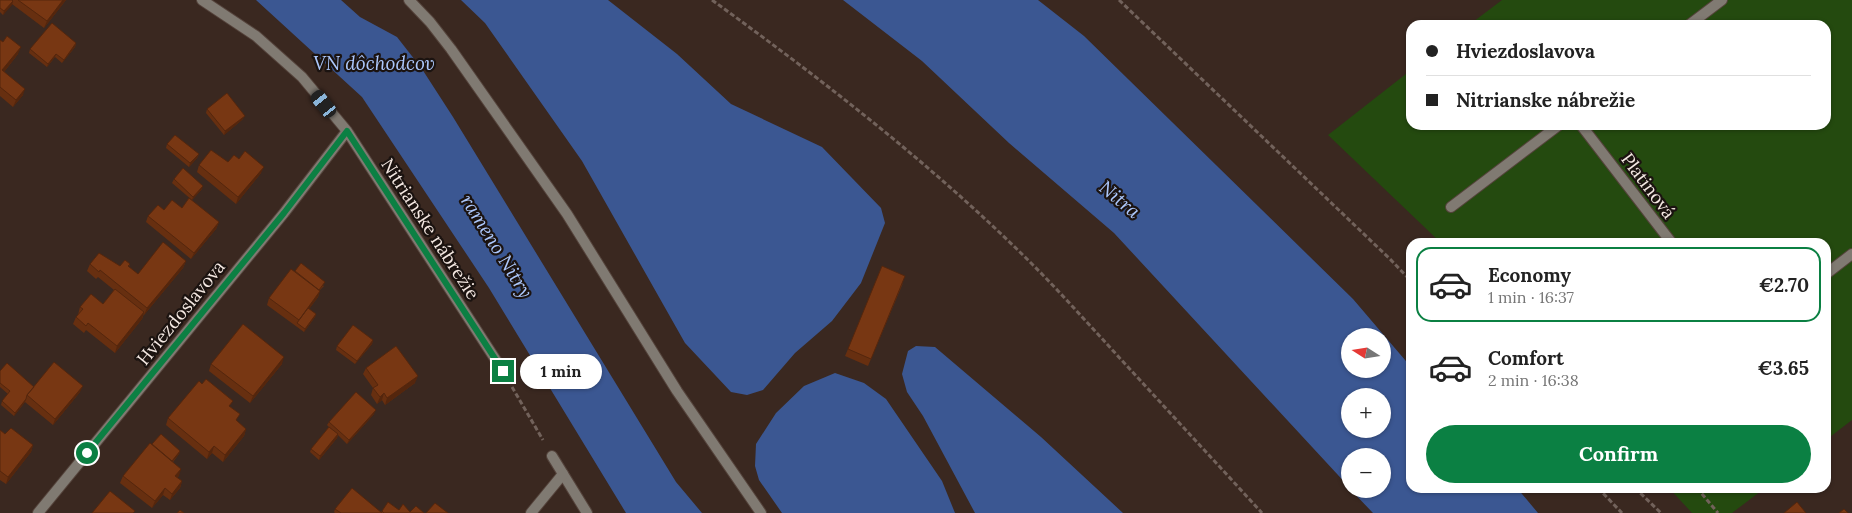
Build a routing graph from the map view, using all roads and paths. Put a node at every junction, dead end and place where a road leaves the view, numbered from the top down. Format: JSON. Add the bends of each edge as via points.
{"nodes":[{"id":1,"x":202,"y":0,"type":"edge"},
{"id":2,"x":409,"y":0,"type":"edge"},
{"id":3,"x":712,"y":0,"type":"edge"},
{"id":4,"x":1119,"y":0,"type":"edge"},
{"id":5,"x":1722,"y":0,"type":"edge"},
{"id":6,"x":1696,"y":20,"type":"edge"},
{"id":7,"x":1552,"y":130,"type":"edge"},
{"id":8,"x":1585,"y":130,"type":"edge"},
{"id":9,"x":347,"y":131,"type":"junction"},
{"id":10,"x":1452,"y":207,"type":"dead end"},
{"id":11,"x":1668,"y":238,"type":"edge"},
{"id":12,"x":1852,"y":254,"type":"edge"},
{"id":13,"x":1831,"y":270,"type":"edge"},
{"id":14,"x":1406,"y":277,"type":"edge"},
{"id":15,"x":503,"y":371,"type":"joint"},
{"id":16,"x":552,"y":456,"type":"joint"},
{"id":17,"x":563,"y":474,"type":"junction"},
{"id":18,"x":1603,"y":493,"type":"edge"},
{"id":19,"x":1640,"y":493,"type":"edge"},
{"id":20,"x":1701,"y":493,"type":"edge"},
{"id":21,"x":38,"y":513,"type":"edge"},
{"id":22,"x":531,"y":513,"type":"edge"},
{"id":23,"x":587,"y":513,"type":"edge"},
{"id":24,"x":761,"y":513,"type":"edge"},
{"id":25,"x":1262,"y":513,"type":"edge"},
{"id":26,"x":1622,"y":513,"type":"edge"},
{"id":27,"x":1661,"y":513,"type":"edge"},
{"id":28,"x":1718,"y":513,"type":"edge"}],
"edges":[{"from":1,"to":9,"type":"street","name":"Nitrianske nábrežie","via":[[256,36],[302,77]]},
{"from":2,"to":24,"type":"street","via":[[451,49],[567,214],[677,391]]},
{"from":3,"to":25,"type":"path","via":[[776,46],[948,185],[1034,266]]},
{"from":4,"to":14,"type":"path"},
{"from":5,"to":6,"type":"street"},
{"from":7,"to":10,"type":"street"},
{"from":8,"to":11,"type":"street","name":"Platinová"},
{"from":9,"to":15,"type":"street","name":"Nitrianske nábrežie"},
{"from":9,"to":21,"type":"street","name":"Hviezdoslavova","via":[[284,213]]},
{"from":12,"to":13,"type":"street"},
{"from":15,"to":16,"type":"path"},
{"from":16,"to":17,"type":"street"},
{"from":17,"to":22,"type":"street"},
{"from":17,"to":23,"type":"street"},
{"from":18,"to":26,"type":"path"},
{"from":19,"to":27,"type":"path"},
{"from":20,"to":28,"type":"path"}]}
